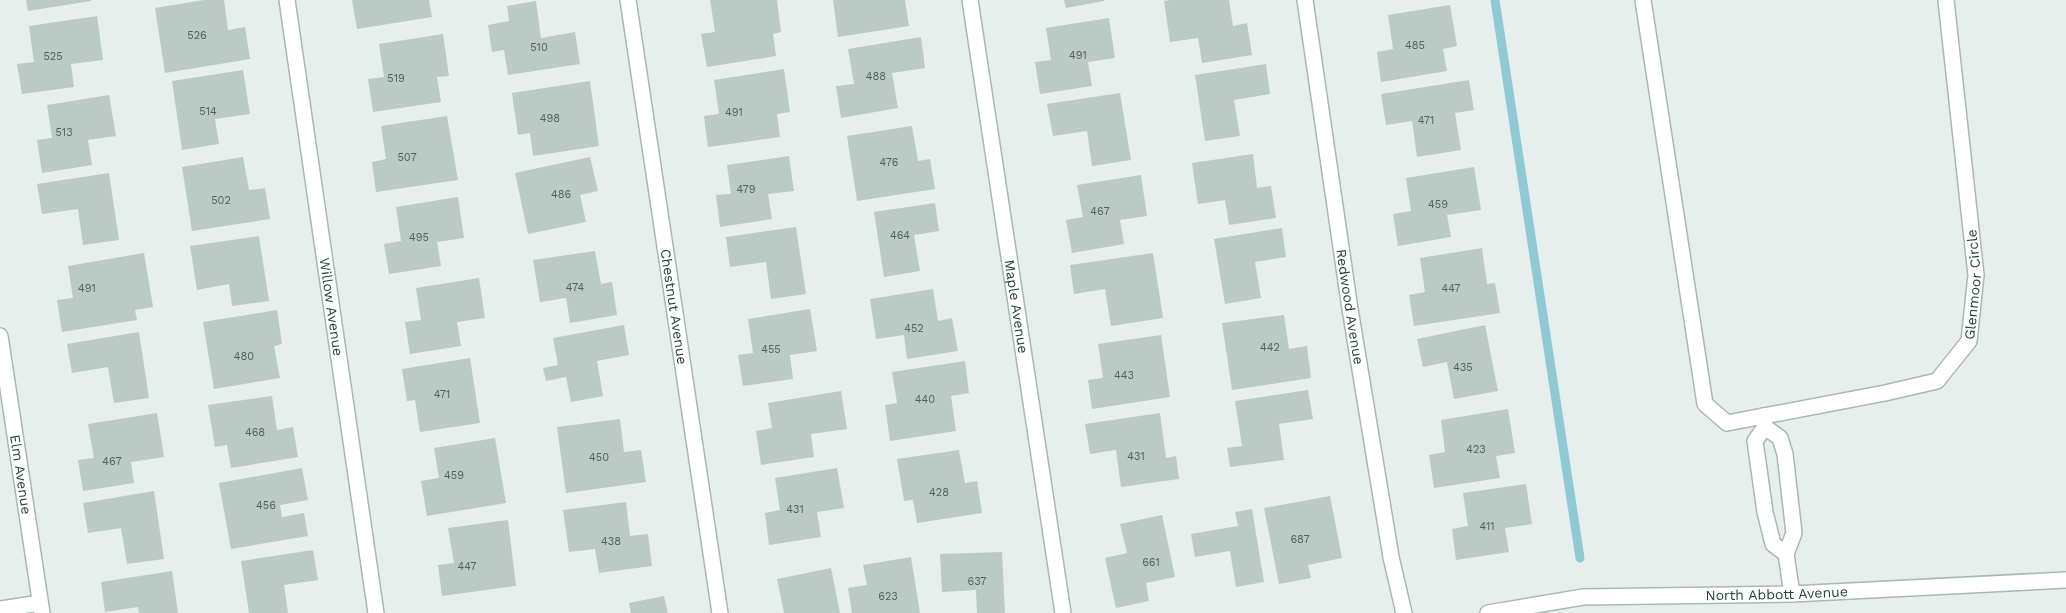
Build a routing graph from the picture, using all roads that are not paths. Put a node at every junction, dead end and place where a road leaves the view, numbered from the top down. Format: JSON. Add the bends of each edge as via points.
{"nodes":[{"id":1,"x":288,"y":0,"type":"edge"},
{"id":2,"x":628,"y":0,"type":"edge"},
{"id":3,"x":970,"y":0,"type":"edge"},
{"id":4,"x":1305,"y":0,"type":"edge"},
{"id":5,"x":1643,"y":0,"type":"edge"},
{"id":6,"x":1946,"y":0,"type":"edge"},
{"id":7,"x":0,"y":336,"type":"edge"},
{"id":8,"x":1764,"y":422,"type":"junction"},
{"id":9,"x":1786,"y":554,"type":"junction"},
{"id":10,"x":2066,"y":580,"type":"edge"},
{"id":11,"x":1792,"y":594,"type":"junction"},
{"id":12,"x":41,"y":608,"type":"edge"},
{"id":13,"x":0,"y":609,"type":"edge"},
{"id":14,"x":376,"y":613,"type":"edge"},
{"id":15,"x":720,"y":613,"type":"edge"},
{"id":16,"x":1064,"y":613,"type":"edge"},
{"id":17,"x":1404,"y":613,"type":"edge"},
{"id":18,"x":1488,"y":613,"type":"edge"}],
"edges":[{"from":1,"to":14,"type":"street","name":"Willow Avenue"},
{"from":2,"to":15,"type":"street","name":"Chestnut Avenue"},
{"from":3,"to":16,"type":"street","name":"Maple Avenue"},
{"from":4,"to":17,"type":"street","name":"Redwood Avenue","via":[[1350,309],[1391,557]]},
{"from":5,"to":8,"type":"street","name":"Glenmoor Circle","via":[[1704,404],[1727,423]]},
{"from":6,"to":8,"type":"street","name":"Glenmoor Circle","via":[[1976,275],[1969,341],[1937,381]]},
{"from":7,"to":12,"type":"street","name":"Elm Avenue"},
{"from":8,"to":9,"type":"street","via":[[1780,438],[1785,454],[1794,533]]},
{"from":8,"to":9,"type":"street","via":[[1755,441],[1765,512],[1769,536],[1773,544]]},
{"from":9,"to":11,"type":"street"},
{"from":10,"to":11,"type":"street","name":"North Abbott Avenue"},
{"from":11,"to":18,"type":"street","name":"North Abbott Avenue","via":[[1583,597]]},
{"from":12,"to":13,"type":"street"}]}
